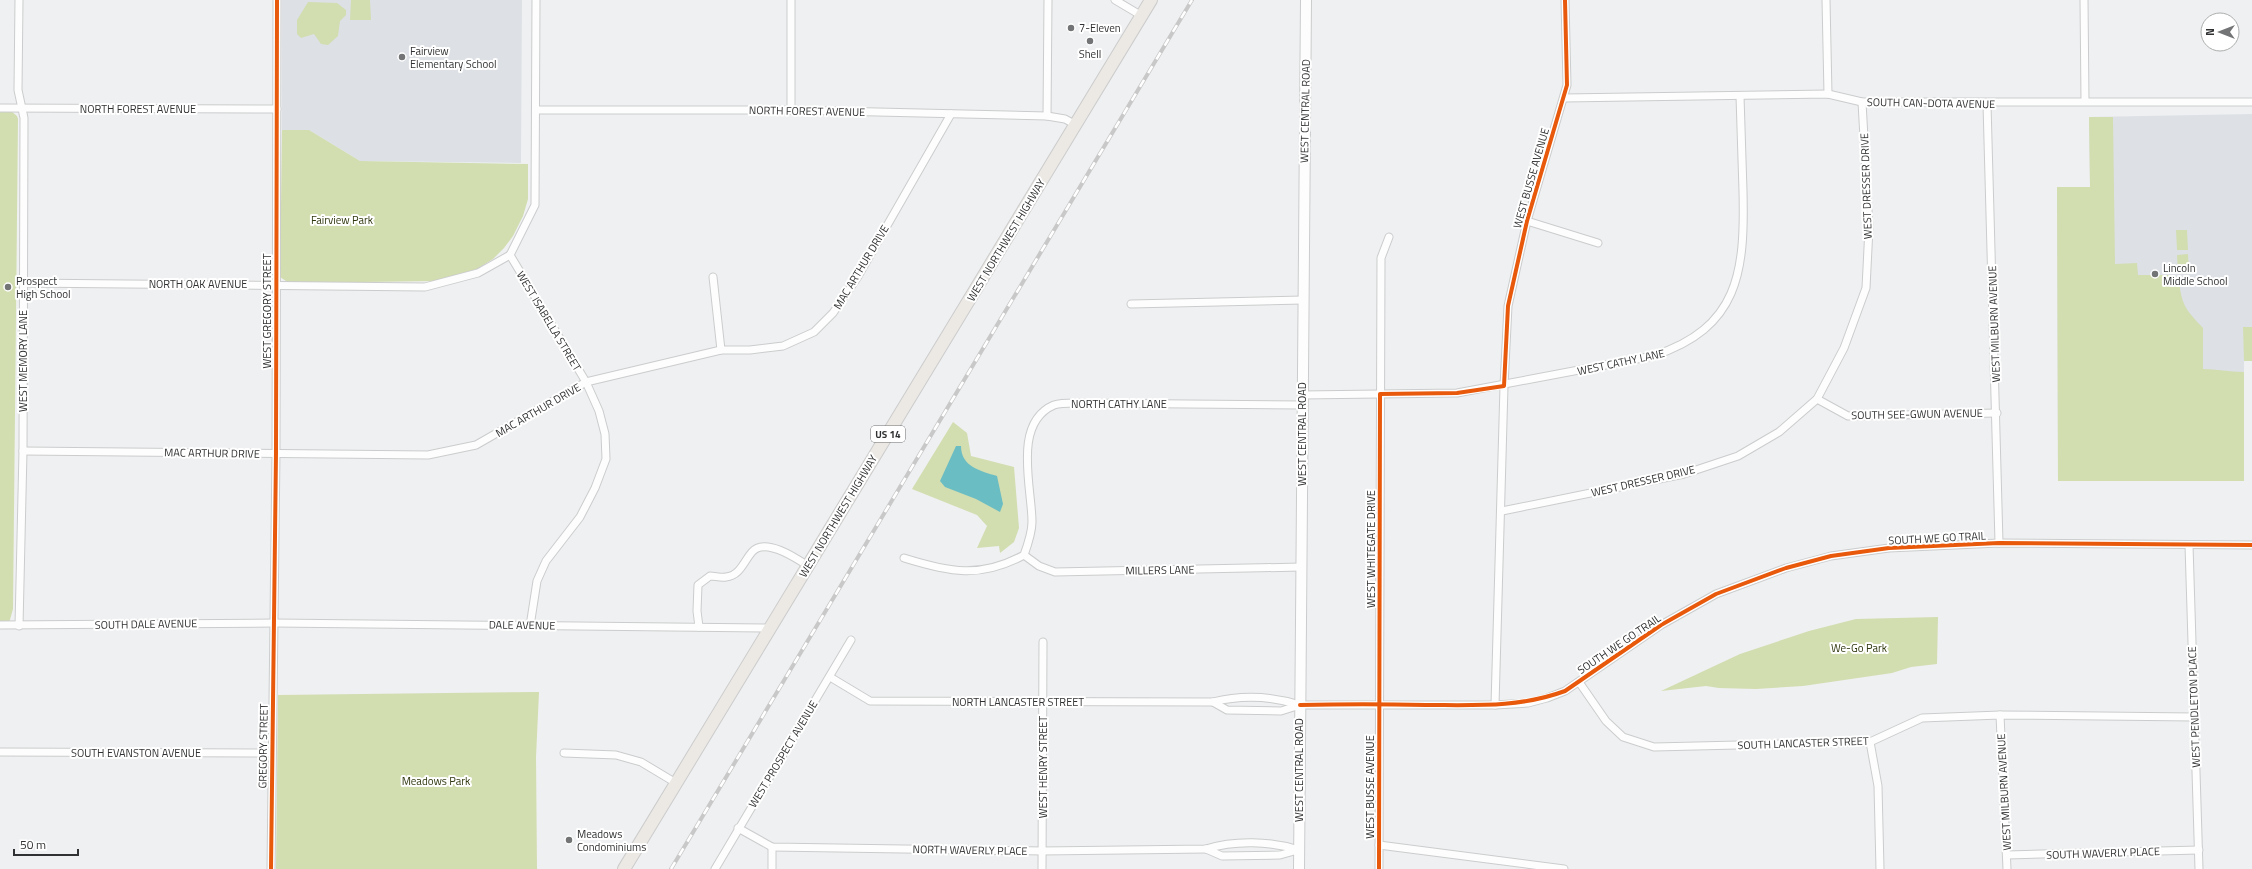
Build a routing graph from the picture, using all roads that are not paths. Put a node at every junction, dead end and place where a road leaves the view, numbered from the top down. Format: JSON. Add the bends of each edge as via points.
{"nodes":[{"id":1,"x":19,"y":0,"type":"edge"},
{"id":2,"x":277,"y":0,"type":"edge"},
{"id":3,"x":536,"y":0,"type":"edge"},
{"id":4,"x":791,"y":0,"type":"edge"},
{"id":5,"x":1048,"y":0,"type":"edge"},
{"id":6,"x":1115,"y":0,"type":"edge"},
{"id":7,"x":1151,"y":0,"type":"edge"},
{"id":8,"x":1306,"y":0,"type":"edge"},
{"id":9,"x":1565,"y":0,"type":"edge"},
{"id":10,"x":1826,"y":0,"type":"edge"},
{"id":11,"x":2084,"y":0,"type":"edge"},
{"id":12,"x":1142,"y":16,"type":"junction"},
{"id":13,"x":1828,"y":94,"type":"junction"},
{"id":14,"x":1740,"y":96,"type":"junction"},
{"id":15,"x":1564,"y":98,"type":"junction"},
{"id":16,"x":2085,"y":101,"type":"junction"},
{"id":17,"x":1862,"y":102,"type":"junction"},
{"id":18,"x":2252,"y":102,"type":"edge"},
{"id":19,"x":1987,"y":104,"type":"junction"},
{"id":20,"x":0,"y":108,"type":"edge"},
{"id":21,"x":22,"y":108,"type":"junction"},
{"id":22,"x":277,"y":109,"type":"junction"},
{"id":23,"x":536,"y":110,"type":"junction"},
{"id":24,"x":791,"y":110,"type":"junction"},
{"id":25,"x":951,"y":114,"type":"junction"},
{"id":26,"x":1047,"y":116,"type":"junction"},
{"id":27,"x":1076,"y":125,"type":"junction"},
{"id":28,"x":1527,"y":221,"type":"junction"},
{"id":29,"x":1389,"y":237,"type":"dead end"},
{"id":30,"x":1598,"y":242,"type":"dead end"},
{"id":31,"x":510,"y":255,"type":"junction"},
{"id":32,"x":713,"y":277,"type":"dead end"},
{"id":33,"x":23,"y":282,"type":"junction"},
{"id":34,"x":276,"y":284,"type":"junction"},
{"id":35,"x":1303,"y":300,"type":"junction"},
{"id":36,"x":1132,"y":304,"type":"dead end"},
{"id":37,"x":721,"y":350,"type":"junction"},
{"id":38,"x":586,"y":382,"type":"junction"},
{"id":39,"x":1504,"y":386,"type":"junction"},
{"id":40,"x":1380,"y":394,"type":"junction"},
{"id":41,"x":1816,"y":399,"type":"junction"},
{"id":42,"x":1302,"y":400,"type":"junction"},
{"id":43,"x":1997,"y":413,"type":"junction"},
{"id":44,"x":23,"y":451,"type":"junction"},
{"id":45,"x":276,"y":454,"type":"junction"},
{"id":46,"x":1502,"y":511,"type":"junction"},
{"id":47,"x":1999,"y":543,"type":"junction"},
{"id":48,"x":2189,"y":545,"type":"junction"},
{"id":49,"x":2252,"y":545,"type":"edge"},
{"id":50,"x":1024,"y":555,"type":"junction"},
{"id":51,"x":904,"y":558,"type":"dead end"},
{"id":52,"x":808,"y":566,"type":"junction"},
{"id":53,"x":1301,"y":567,"type":"junction"},
{"id":54,"x":274,"y":623,"type":"junction"},
{"id":55,"x":0,"y":626,"type":"edge"},
{"id":56,"x":19,"y":626,"type":"junction"},
{"id":57,"x":530,"y":626,"type":"junction"},
{"id":58,"x":699,"y":627,"type":"junction"},
{"id":59,"x":770,"y":628,"type":"junction"},
{"id":60,"x":850,"y":640,"type":"dead end"},
{"id":61,"x":1043,"y":642,"type":"dead end"},
{"id":62,"x":830,"y":677,"type":"junction"},
{"id":63,"x":1579,"y":682,"type":"junction"},
{"id":64,"x":1043,"y":702,"type":"junction"},
{"id":65,"x":1213,"y":702,"type":"junction"},
{"id":66,"x":1380,"y":704,"type":"junction"},
{"id":67,"x":1300,"y":705,"type":"junction"},
{"id":68,"x":1495,"y":705,"type":"junction"},
{"id":69,"x":2000,"y":715,"type":"junction"},
{"id":70,"x":2194,"y":717,"type":"junction"},
{"id":71,"x":1870,"y":742,"type":"junction"},
{"id":72,"x":0,"y":752,"type":"edge"},
{"id":73,"x":272,"y":753,"type":"junction"},
{"id":74,"x":564,"y":753,"type":"dead end"},
{"id":75,"x":676,"y":783,"type":"junction"},
{"id":76,"x":738,"y":828,"type":"junction"},
{"id":77,"x":1379,"y":845,"type":"junction"},
{"id":78,"x":772,"y":847,"type":"junction"},
{"id":79,"x":1042,"y":850,"type":"junction"},
{"id":80,"x":1206,"y":850,"type":"junction"},
{"id":81,"x":1299,"y":850,"type":"junction"},
{"id":82,"x":2199,"y":850,"type":"junction"},
{"id":83,"x":2007,"y":855,"type":"junction"},
{"id":84,"x":271,"y":869,"type":"edge"},
{"id":85,"x":624,"y":869,"type":"edge"},
{"id":86,"x":714,"y":869,"type":"edge"},
{"id":87,"x":772,"y":869,"type":"edge"},
{"id":88,"x":1042,"y":869,"type":"edge"},
{"id":89,"x":1298,"y":869,"type":"edge"},
{"id":90,"x":1379,"y":869,"type":"edge"},
{"id":91,"x":1564,"y":869,"type":"edge"},
{"id":92,"x":1880,"y":869,"type":"edge"},
{"id":93,"x":2007,"y":869,"type":"edge"},
{"id":94,"x":2200,"y":869,"type":"edge"}],
"edges":[{"from":1,"to":21,"type":"street","name":"WEST MEMORY LANE","via":[[18,90]]},
{"from":2,"to":22,"type":"street","name":"WEST GREGORY STREET"},
{"from":3,"to":23,"type":"street"},
{"from":4,"to":24,"type":"street"},
{"from":5,"to":26,"type":"street"},
{"from":6,"to":12,"type":"street"},
{"from":7,"to":12,"type":"main road","name":"WEST NORTHWEST HIGHWAY","number":"US 14"},
{"from":8,"to":35,"type":"main road","name":"WEST CENTRAL ROAD"},
{"from":9,"to":15,"type":"street","name":"WEST BUSSE AVENUE"},
{"from":10,"to":13,"type":"street"},
{"from":11,"to":16,"type":"street"},
{"from":12,"to":27,"type":"main road","name":"WEST NORTHWEST HIGHWAY","number":"US 14"},
{"from":13,"to":14,"type":"street","name":"SOUTH CAN-DOTA AVENUE"},
{"from":13,"to":17,"type":"street","name":"SOUTH CAN-DOTA AVENUE"},
{"from":14,"to":15,"type":"street","name":"SOUTH CAN-DOTA AVENUE"},
{"from":14,"to":39,"type":"street","name":"WEST CATHY LANE","via":[[1744,212],[1742,252],[1737,281],[1728,301],[1716,318],[1694,339],[1676,349],[1653,356]]},
{"from":15,"to":28,"type":"street","name":"WEST BUSSE AVENUE"},
{"from":16,"to":18,"type":"street","name":"SOUTH CAN-DOTA AVENUE"},
{"from":16,"to":19,"type":"street","name":"SOUTH CAN-DOTA AVENUE"},
{"from":17,"to":19,"type":"street","name":"SOUTH CAN-DOTA AVENUE"},
{"from":17,"to":41,"type":"street","name":"WEST DRESSER DRIVE","via":[[1869,228],[1866,288],[1844,348]]},
{"from":19,"to":43,"type":"street","name":"WEST MILBURN AVENUE"},
{"from":20,"to":21,"type":"street","name":"NORTH FOREST AVENUE"},
{"from":21,"to":22,"type":"street","name":"NORTH FOREST AVENUE"},
{"from":21,"to":33,"type":"street","name":"WEST MEMORY LANE"},
{"from":22,"to":34,"type":"street","name":"WEST GREGORY STREET"},
{"from":23,"to":24,"type":"street","name":"NORTH FOREST AVENUE"},
{"from":23,"to":31,"type":"street","via":[[535,205]]},
{"from":24,"to":25,"type":"street","name":"NORTH FOREST AVENUE"},
{"from":25,"to":26,"type":"street","name":"NORTH FOREST AVENUE"},
{"from":25,"to":37,"type":"street","name":"MAC ARTHUR DRIVE","via":[[857,278],[833,313],[814,332],[782,346]]},
{"from":26,"to":27,"type":"street","name":"NORTH FOREST AVENUE","via":[[1065,119]]},
{"from":27,"to":52,"type":"main road","name":"WEST NORTHWEST HIGHWAY","number":"US 14"},
{"from":28,"to":30,"type":"street"},
{"from":28,"to":39,"type":"street","name":"WEST BUSSE AVENUE","via":[[1508,306]]},
{"from":29,"to":40,"type":"street","name":"WEST WHITEGATE DRIVE","via":[[1381,258]]},
{"from":31,"to":34,"type":"street","name":"NORTH OAK AVENUE","via":[[478,273],[425,287]]},
{"from":31,"to":38,"type":"street","name":"WEST ISABELLA STREET"},
{"from":32,"to":37,"type":"street"},
{"from":33,"to":34,"type":"street","name":"NORTH OAK AVENUE"},
{"from":33,"to":44,"type":"street","name":"WEST MEMORY LANE"},
{"from":34,"to":45,"type":"street","name":"WEST GREGORY STREET"},
{"from":35,"to":36,"type":"street"},
{"from":35,"to":42,"type":"main road","name":"WEST CENTRAL ROAD"},
{"from":37,"to":38,"type":"street","name":"MAC ARTHUR DRIVE"},
{"from":38,"to":45,"type":"street","name":"MAC ARTHUR DRIVE","via":[[476,445],[428,455]]},
{"from":38,"to":57,"type":"street","name":"WEST ISABELLA STREET","via":[[599,411],[605,434],[606,458],[595,488],[580,517],[546,561],[537,581]]},
{"from":39,"to":40,"type":"street","name":"WEST CATHY LANE","via":[[1457,393]]},
{"from":39,"to":46,"type":"street","name":"WEST BUSSE AVENUE"},
{"from":40,"to":42,"type":"street","name":"WEST CATHY LANE"},
{"from":40,"to":66,"type":"street","name":"WEST WHITEGATE DRIVE"},
{"from":41,"to":43,"type":"street","name":"SOUTH SEE-GWUN AVENUE","via":[[1848,416]]},
{"from":41,"to":46,"type":"street","name":"WEST DRESSER DRIVE","via":[[1779,432],[1738,456],[1684,474]]},
{"from":42,"to":50,"type":"street","name":"NORTH CATHY LANE","via":[[1075,402],[1055,405],[1042,412],[1037,419],[1029,446],[1026,469],[1032,522],[1030,539]]},
{"from":42,"to":53,"type":"main road","name":"WEST CENTRAL ROAD"},
{"from":43,"to":47,"type":"street","name":"WEST MILBURN AVENUE"},
{"from":44,"to":45,"type":"street","name":"MAC ARTHUR DRIVE"},
{"from":44,"to":56,"type":"street","name":"WEST MEMORY LANE"},
{"from":45,"to":54,"type":"street","name":"WEST GREGORY STREET"},
{"from":46,"to":68,"type":"street","name":"WEST BUSSE AVENUE"},
{"from":47,"to":48,"type":"street","name":"SOUTH WE GO TRAIL"},
{"from":47,"to":63,"type":"street","name":"SOUTH WE GO TRAIL","via":[[1889,548],[1831,556],[1786,568],[1716,594],[1661,625]]},
{"from":48,"to":49,"type":"street","name":"SOUTH WE GO TRAIL"},
{"from":48,"to":70,"type":"street","name":"WEST PENDLETON PLACE"},
{"from":50,"to":51,"type":"street","via":[[1004,565],[961,571],[941,570]]},
{"from":50,"to":53,"type":"street","name":"MILLERS LANE","via":[[1039,566],[1056,572]]},
{"from":52,"to":58,"type":"street","via":[[781,549],[753,550],[740,570],[732,576],[710,576],[698,585]]},
{"from":52,"to":59,"type":"main road","name":"WEST NORTHWEST HIGHWAY","number":"US 14"},
{"from":53,"to":67,"type":"main road","name":"WEST CENTRAL ROAD"},
{"from":54,"to":56,"type":"street","name":"SOUTH DALE AVENUE"},
{"from":54,"to":57,"type":"street","name":"DALE AVENUE"},
{"from":54,"to":73,"type":"street","name":"GREGORY STREET"},
{"from":55,"to":56,"type":"street","name":"SOUTH DALE AVENUE"},
{"from":57,"to":58,"type":"street","name":"DALE AVENUE"},
{"from":58,"to":59,"type":"street","name":"DALE AVENUE"},
{"from":59,"to":75,"type":"main road","name":"WEST NORTHWEST HIGHWAY","number":"US 14"},
{"from":60,"to":62,"type":"street","name":"WEST PROSPECT AVENUE"},
{"from":61,"to":64,"type":"street","name":"WEST HENRY STREET"},
{"from":62,"to":64,"type":"street","name":"NORTH LANCASTER STREET","via":[[870,701]]},
{"from":62,"to":76,"type":"street","name":"WEST PROSPECT AVENUE"},
{"from":63,"to":68,"type":"street","name":"SOUTH WE GO TRAIL","via":[[1565,692],[1547,698],[1528,703]]},
{"from":63,"to":71,"type":"street","name":"SOUTH LANCASTER STREET","via":[[1606,721],[1623,737],[1654,747]]},
{"from":64,"to":65,"type":"street","name":"NORTH LANCASTER STREET"},
{"from":64,"to":79,"type":"street","name":"WEST HENRY STREET"},
{"from":65,"to":67,"type":"street","name":"NORTH LANCASTER STREET","via":[[1232,697],[1281,699]]},
{"from":65,"to":67,"type":"street","name":"NORTH LANCASTER STREET","via":[[1228,710],[1281,711]]},
{"from":66,"to":67,"type":"street","name":"SOUTH WE GO TRAIL"},
{"from":66,"to":68,"type":"street","name":"SOUTH WE GO TRAIL"},
{"from":66,"to":77,"type":"street","name":"WEST BUSSE AVENUE"},
{"from":67,"to":81,"type":"main road","name":"WEST CENTRAL ROAD"},
{"from":69,"to":70,"type":"street","name":"SOUTH LANCASTER STREET"},
{"from":69,"to":71,"type":"street","name":"SOUTH LANCASTER STREET","via":[[1922,718]]},
{"from":69,"to":83,"type":"street","name":"WEST MILBURN AVENUE"},
{"from":70,"to":82,"type":"street","name":"WEST PENDLETON PLACE"},
{"from":71,"to":92,"type":"street","via":[[1878,786]]},
{"from":72,"to":73,"type":"street","name":"SOUTH EVANSTON AVENUE"},
{"from":73,"to":84,"type":"street","name":"GREGORY STREET"},
{"from":74,"to":75,"type":"street","via":[[616,755],[641,762]]},
{"from":75,"to":85,"type":"main road","name":"WEST NORTHWEST HIGHWAY","number":"US 14"},
{"from":76,"to":78,"type":"street","name":"NORTH WAVERLY PLACE"},
{"from":76,"to":86,"type":"street","name":"WEST PROSPECT AVENUE"},
{"from":77,"to":90,"type":"street","name":"WEST BUSSE AVENUE"},
{"from":77,"to":91,"type":"street"},
{"from":78,"to":79,"type":"street","name":"NORTH WAVERLY PLACE"},
{"from":78,"to":87,"type":"street"},
{"from":79,"to":80,"type":"street","name":"NORTH WAVERLY PLACE"},
{"from":79,"to":88,"type":"street","name":"WEST HENRY STREET"},
{"from":80,"to":81,"type":"street","name":"NORTH WAVERLY PLACE","via":[[1222,856],[1280,855]]},
{"from":80,"to":81,"type":"street","name":"NORTH WAVERLY PLACE","via":[[1223,844],[1280,844]]},
{"from":81,"to":89,"type":"main road","name":"WEST CENTRAL ROAD"},
{"from":82,"to":83,"type":"street","name":"SOUTH WAVERLY PLACE"},
{"from":82,"to":94,"type":"street","name":"WEST PENDLETON PLACE"},
{"from":83,"to":93,"type":"street","name":"WEST MILBURN AVENUE"}]}
